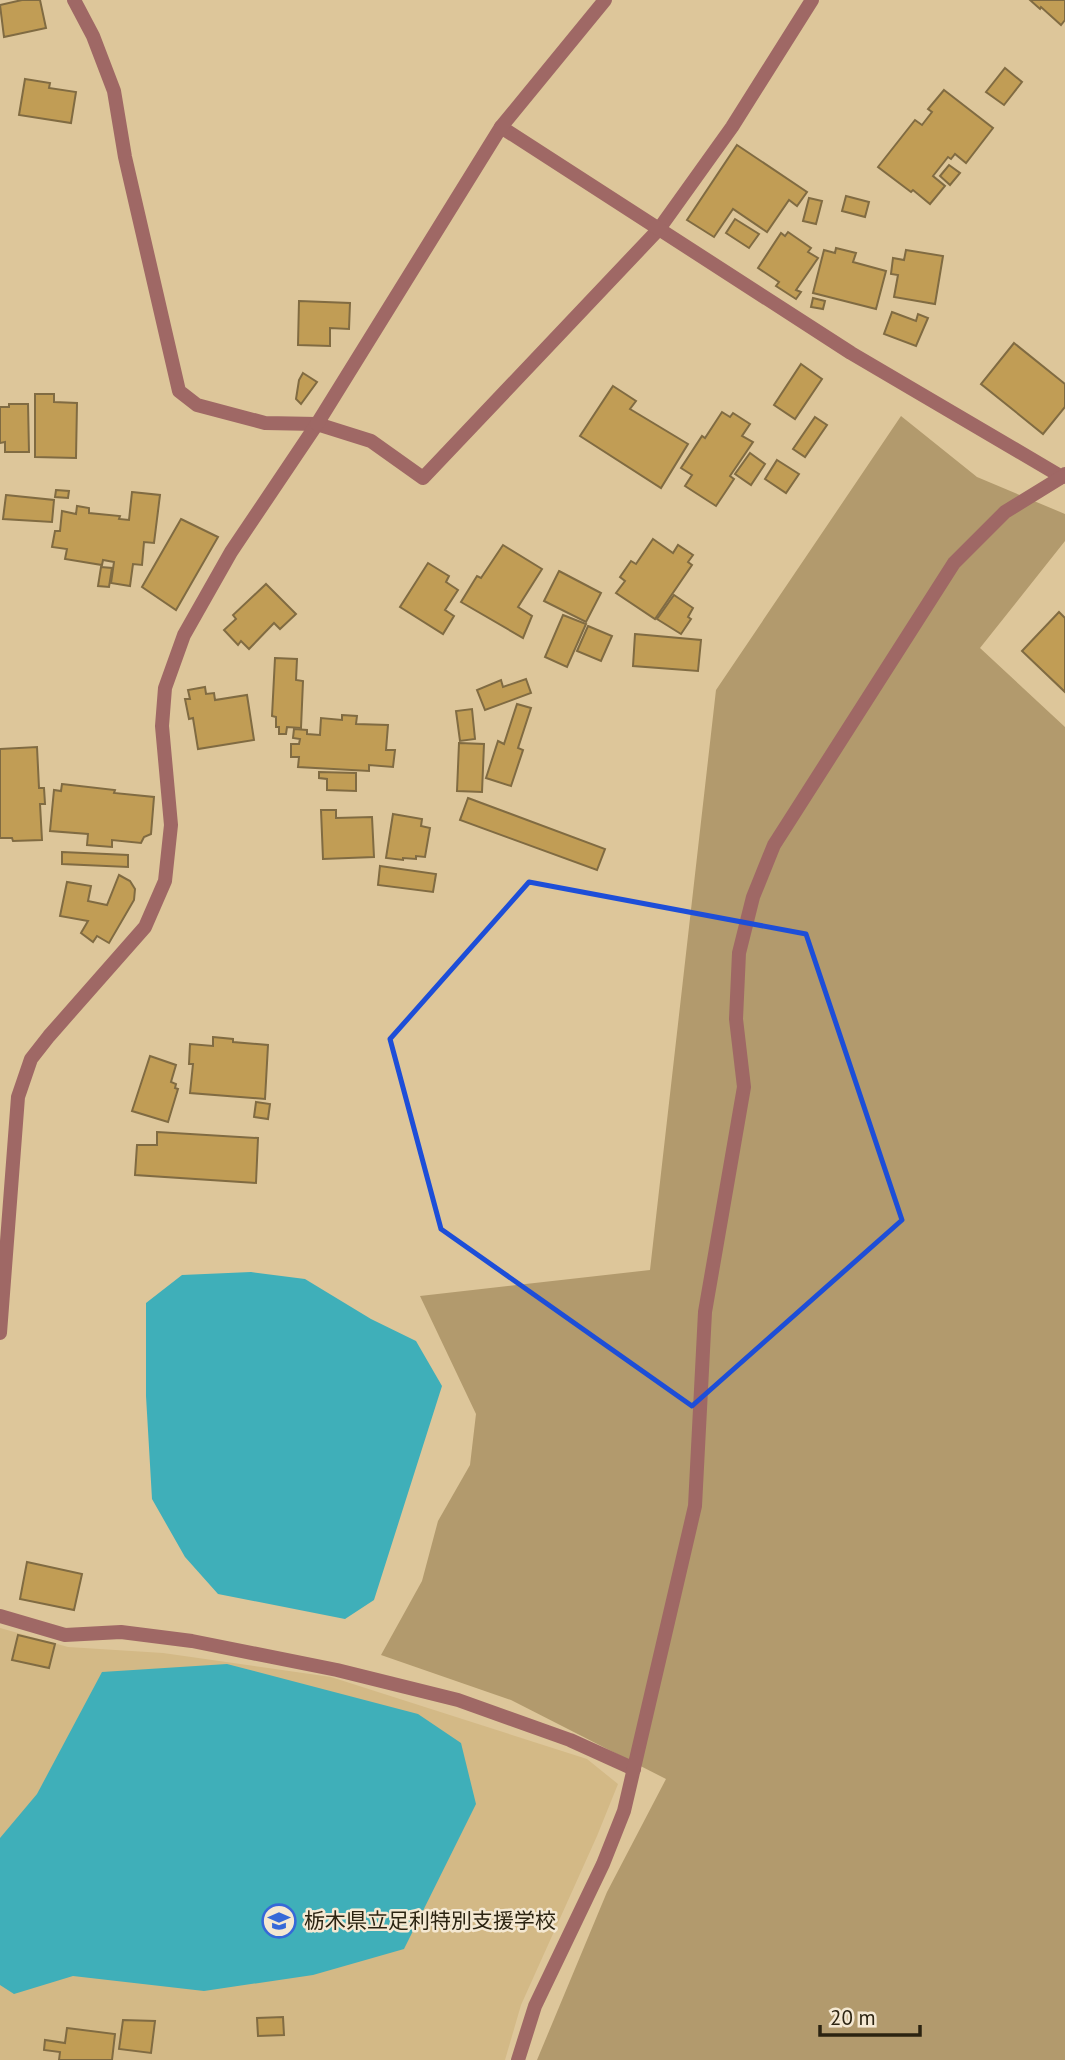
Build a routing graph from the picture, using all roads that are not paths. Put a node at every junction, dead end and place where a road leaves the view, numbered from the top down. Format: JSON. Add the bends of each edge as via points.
{"nodes":[{"id":1,"x":74,"y":0,"type":"edge"},
{"id":2,"x":605,"y":0,"type":"edge"},
{"id":3,"x":813,"y":0,"type":"edge"},
{"id":4,"x":500,"y":127,"type":"junction"},
{"id":5,"x":659,"y":229,"type":"junction"},
{"id":6,"x":317,"y":424,"type":"junction"},
{"id":7,"x":1063,"y":475,"type":"edge"},
{"id":8,"x":0,"y":1333,"type":"edge"},
{"id":9,"x":0,"y":1616,"type":"edge"},
{"id":10,"x":634,"y":1769,"type":"junction"},
{"id":11,"x":518,"y":2060,"type":"edge"}],
"edges":[{"from":1,"to":6,"type":"street","via":[[114,91],[179,391],[197,405],[265,424]]},
{"from":2,"to":4,"type":"street"},
{"from":3,"to":5,"type":"street","via":[[732,127]]},
{"from":4,"to":5,"type":"street"},
{"from":4,"to":6,"type":"street"},
{"from":5,"to":6,"type":"street","via":[[424,478],[371,441]]},
{"from":5,"to":7,"type":"street","via":[[850,353]]},
{"from":6,"to":8,"type":"street","via":[[231,552],[184,635],[165,688],[162,726],[170,825],[165,881],[145,927],[31,1059],[18,1097]]},
{"from":7,"to":10,"type":"street","via":[[1005,512],[954,563],[774,845],[753,897],[739,953],[737,992],[744,1087],[705,1312],[695,1506]]},
{"from":9,"to":10,"type":"street","via":[[65,1635],[121,1632],[192,1641],[337,1670],[458,1700],[570,1740]]},
{"from":10,"to":11,"type":"street","via":[[608,1853],[535,2006]]}]}
